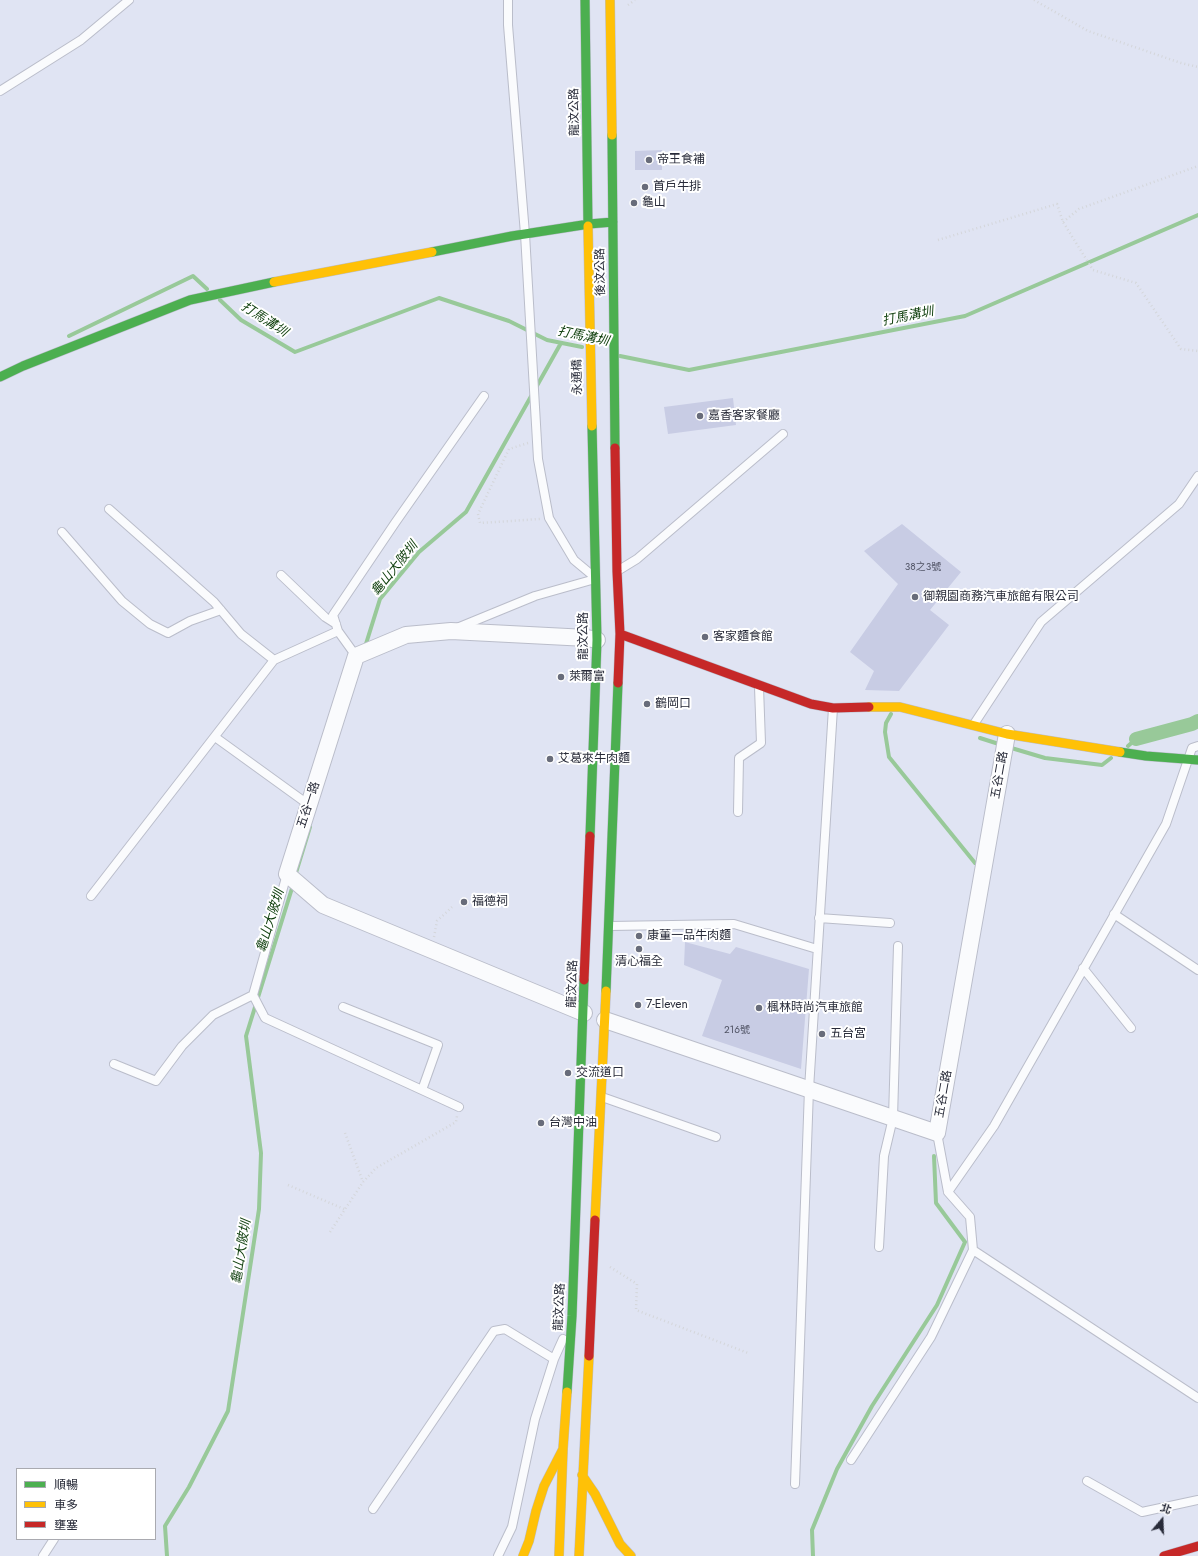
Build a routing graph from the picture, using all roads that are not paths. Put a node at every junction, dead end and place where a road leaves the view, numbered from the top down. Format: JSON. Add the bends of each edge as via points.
{"nodes":[{"id":1,"x":129,"y":0,"type":"edge"},
{"id":2,"x":508,"y":0,"type":"edge"},
{"id":3,"x":585,"y":0,"type":"edge"},
{"id":4,"x":610,"y":0,"type":"edge"},
{"id":5,"x":0,"y":91,"type":"edge"},
{"id":6,"x":612,"y":222,"type":"junction"},
{"id":7,"x":589,"y":224,"type":"junction"},
{"id":8,"x":525,"y":234,"type":"junction"},
{"id":9,"x":589,"y":318,"type":"joint"},
{"id":10,"x":0,"y":377,"type":"edge"},
{"id":11,"x":484,"y":396,"type":"dead end"},
{"id":12,"x":591,"y":412,"type":"joint"},
{"id":13,"x":615,"y":413,"type":"joint"},
{"id":14,"x":783,"y":434,"type":"dead end"},
{"id":15,"x":1198,"y":476,"type":"edge"},
{"id":16,"x":109,"y":509,"type":"dead end"},
{"id":17,"x":62,"y":532,"type":"dead end"},
{"id":18,"x":281,"y":575,"type":"dead end"},
{"id":19,"x":606,"y":575,"type":"junction"},
{"id":20,"x":221,"y":610,"type":"junction"},
{"id":21,"x":337,"y":628,"type":"junction"},
{"id":22,"x":450,"y":630,"type":"junction"},
{"id":23,"x":609,"y":637,"type":"junction"},
{"id":24,"x":356,"y":656,"type":"junction"},
{"id":25,"x":274,"y":660,"type":"junction"},
{"id":26,"x":759,"y":686,"type":"junction"},
{"id":27,"x":834,"y":708,"type":"junction"},
{"id":28,"x":973,"y":726,"type":"junction"},
{"id":29,"x":215,"y":737,"type":"junction"},
{"id":30,"x":1006,"y":738,"type":"junction"},
{"id":31,"x":1198,"y":746,"type":"edge"},
{"id":32,"x":1193,"y":760,"type":"edge"},
{"id":33,"x":309,"y":805,"type":"junction"},
{"id":34,"x":738,"y":812,"type":"dead end"},
{"id":35,"x":288,"y":874,"type":"junction"},
{"id":36,"x":91,"y":896,"type":"dead end"},
{"id":37,"x":1114,"y":914,"type":"junction"},
{"id":38,"x":819,"y":918,"type":"junction"},
{"id":39,"x":890,"y":924,"type":"dead end"},
{"id":40,"x":608,"y":926,"type":"junction"},
{"id":41,"x":898,"y":946,"type":"dead end"},
{"id":42,"x":818,"y":949,"type":"junction"},
{"id":43,"x":1083,"y":968,"type":"junction"},
{"id":44,"x":1198,"y":970,"type":"edge"},
{"id":45,"x":253,"y":996,"type":"junction"},
{"id":46,"x":343,"y":1007,"type":"dead end"},
{"id":47,"x":584,"y":1013,"type":"junction"},
{"id":48,"x":605,"y":1020,"type":"junction"},
{"id":49,"x":1131,"y":1028,"type":"dead end"},
{"id":50,"x":114,"y":1064,"type":"dead end"},
{"id":51,"x":809,"y":1089,"type":"junction"},
{"id":52,"x":422,"y":1090,"type":"junction"},
{"id":53,"x":601,"y":1097,"type":"junction"},
{"id":54,"x":459,"y":1107,"type":"road end"},
{"id":55,"x":893,"y":1118,"type":"junction"},
{"id":56,"x":937,"y":1133,"type":"junction"},
{"id":57,"x":716,"y":1137,"type":"dead end"},
{"id":58,"x":948,"y":1192,"type":"junction"},
{"id":59,"x":879,"y":1248,"type":"dead end"},
{"id":60,"x":973,"y":1250,"type":"junction"},
{"id":61,"x":572,"y":1316,"type":"junction"},
{"id":62,"x":554,"y":1359,"type":"junction"},
{"id":63,"x":1196,"y":1393,"type":"edge"},
{"id":64,"x":563,"y":1449,"type":"junction"},
{"id":65,"x":851,"y":1460,"type":"dead end"},
{"id":66,"x":582,"y":1475,"type":"junction"},
{"id":67,"x":1086,"y":1482,"type":"dead end"},
{"id":68,"x":795,"y":1484,"type":"dead end"},
{"id":69,"x":1198,"y":1500,"type":"edge"},
{"id":70,"x":373,"y":1509,"type":"dead end"},
{"id":71,"x":53,"y":1540,"type":"edge"},
{"id":72,"x":1198,"y":1546,"type":"edge"},
{"id":73,"x":43,"y":1556,"type":"edge"},
{"id":74,"x":498,"y":1556,"type":"edge"},
{"id":75,"x":523,"y":1556,"type":"edge"},
{"id":76,"x":559,"y":1556,"type":"edge"},
{"id":77,"x":579,"y":1556,"type":"edge"},
{"id":78,"x":631,"y":1556,"type":"edge"},
{"id":79,"x":1164,"y":1556,"type":"edge"}],
"edges":[{"from":1,"to":5,"type":"lane","via":[[81,40]]},
{"from":2,"to":8,"type":"lane"},
{"from":3,"to":7,"type":"main road","name":"龍汶公路"},
{"from":4,"to":6,"type":"main road"},
{"from":6,"to":7,"type":"main road"},
{"from":6,"to":13,"type":"main road","name":"後汶公路"},
{"from":7,"to":8,"type":"main road"},
{"from":7,"to":9,"type":"main road","name":"後汶公路"},
{"from":8,"to":10,"type":"main road","via":[[190,300]]},
{"from":8,"to":19,"type":"lane","via":[[538,459],[548,518],[574,560]]},
{"from":9,"to":12,"type":"main road","name":"永通橋"},
{"from":11,"to":21,"type":"lane","via":[[333,615]]},
{"from":12,"to":19,"type":"main road","name":"龍汶公路"},
{"from":13,"to":19,"type":"main road","name":"龍汶公路"},
{"from":14,"to":19,"type":"lane","via":[[638,558]]},
{"from":15,"to":28,"type":"lane","via":[[1178,504],[1041,622]]},
{"from":16,"to":20,"type":"lane"},
{"from":17,"to":20,"type":"lane","via":[[122,601],[150,624],[168,633],[190,621]]},
{"from":18,"to":21,"type":"lane"},
{"from":19,"to":22,"type":"lane","via":[[535,596]]},
{"from":19,"to":23,"type":"main road","name":"龍汶公路"},
{"from":19,"to":23,"type":"main road","name":"龍汶公路"},
{"from":20,"to":25,"type":"lane","via":[[241,634]]},
{"from":21,"to":24,"type":"lane"},
{"from":21,"to":25,"type":"lane"},
{"from":22,"to":23,"type":"street"},
{"from":22,"to":24,"type":"street","via":[[406,635]]},
{"from":23,"to":26,"type":"main road"},
{"from":23,"to":40,"type":"main road","name":"龍汶公路"},
{"from":23,"to":47,"type":"main road","name":"龍汶公路"},
{"from":24,"to":33,"type":"street","name":"五谷一路"},
{"from":25,"to":29,"type":"lane"},
{"from":26,"to":27,"type":"main road","via":[[811,704]]},
{"from":26,"to":34,"type":"lane","via":[[761,743],[739,758]]},
{"from":27,"to":28,"type":"main road","via":[[900,707]]},
{"from":27,"to":38,"type":"lane"},
{"from":28,"to":30,"type":"main road"},
{"from":29,"to":33,"type":"lane"},
{"from":29,"to":36,"type":"lane"},
{"from":30,"to":32,"type":"main road"},
{"from":30,"to":56,"type":"street","name":"五谷二路"},
{"from":31,"to":32,"type":"lane","via":[[1192,748]]},
{"from":32,"to":37,"type":"lane","via":[[1166,824]]},
{"from":33,"to":35,"type":"street","name":"五谷一路"},
{"from":35,"to":45,"type":"lane"},
{"from":35,"to":47,"type":"street","via":[[322,905]]},
{"from":37,"to":43,"type":"lane"},
{"from":37,"to":44,"type":"lane"},
{"from":38,"to":39,"type":"lane"},
{"from":38,"to":42,"type":"lane"},
{"from":40,"to":42,"type":"lane","via":[[734,924]]},
{"from":40,"to":48,"type":"main road","name":"龍汶公路"},
{"from":41,"to":55,"type":"lane"},
{"from":42,"to":51,"type":"lane"},
{"from":43,"to":49,"type":"lane"},
{"from":43,"to":58,"type":"lane","via":[[994,1126]]},
{"from":45,"to":50,"type":"lane","via":[[213,1015],[182,1046],[156,1081]]},
{"from":45,"to":52,"type":"lane","via":[[265,1018]]},
{"from":46,"to":52,"type":"lane","via":[[438,1045]]},
{"from":47,"to":61,"type":"main road","name":"龍汶公路"},
{"from":48,"to":51,"type":"street","name":"五谷二路"},
{"from":48,"to":53,"type":"main road","name":"龍汶公路"},
{"from":51,"to":55,"type":"street","name":"五谷二路"},
{"from":51,"to":68,"type":"lane"},
{"from":52,"to":54,"type":"lane"},
{"from":53,"to":57,"type":"lane"},
{"from":53,"to":66,"type":"main road","name":"龍汶公路"},
{"from":55,"to":56,"type":"street","name":"五谷二路"},
{"from":55,"to":59,"type":"lane","via":[[884,1156]]},
{"from":56,"to":58,"type":"lane"},
{"from":58,"to":60,"type":"lane","via":[[970,1217]]},
{"from":60,"to":63,"type":"lane"},
{"from":60,"to":65,"type":"lane","via":[[931,1337]]},
{"from":61,"to":62,"type":"lane"},
{"from":61,"to":64,"type":"main road","name":"龍汶公路"},
{"from":62,"to":70,"type":"lane","via":[[505,1329],[494,1331]]},
{"from":62,"to":74,"type":"lane","via":[[535,1418],[512,1527]]},
{"from":64,"to":75,"type":"main road","via":[[544,1486],[530,1541]]},
{"from":64,"to":76,"type":"main road","name":"龍汶公路"},
{"from":66,"to":77,"type":"main road","name":"龍汶公路"},
{"from":66,"to":78,"type":"main road","via":[[595,1494],[620,1544]]},
{"from":67,"to":69,"type":"lane","via":[[1142,1512]]},
{"from":71,"to":73,"type":"lane"},
{"from":72,"to":79,"type":"main road"}]}
